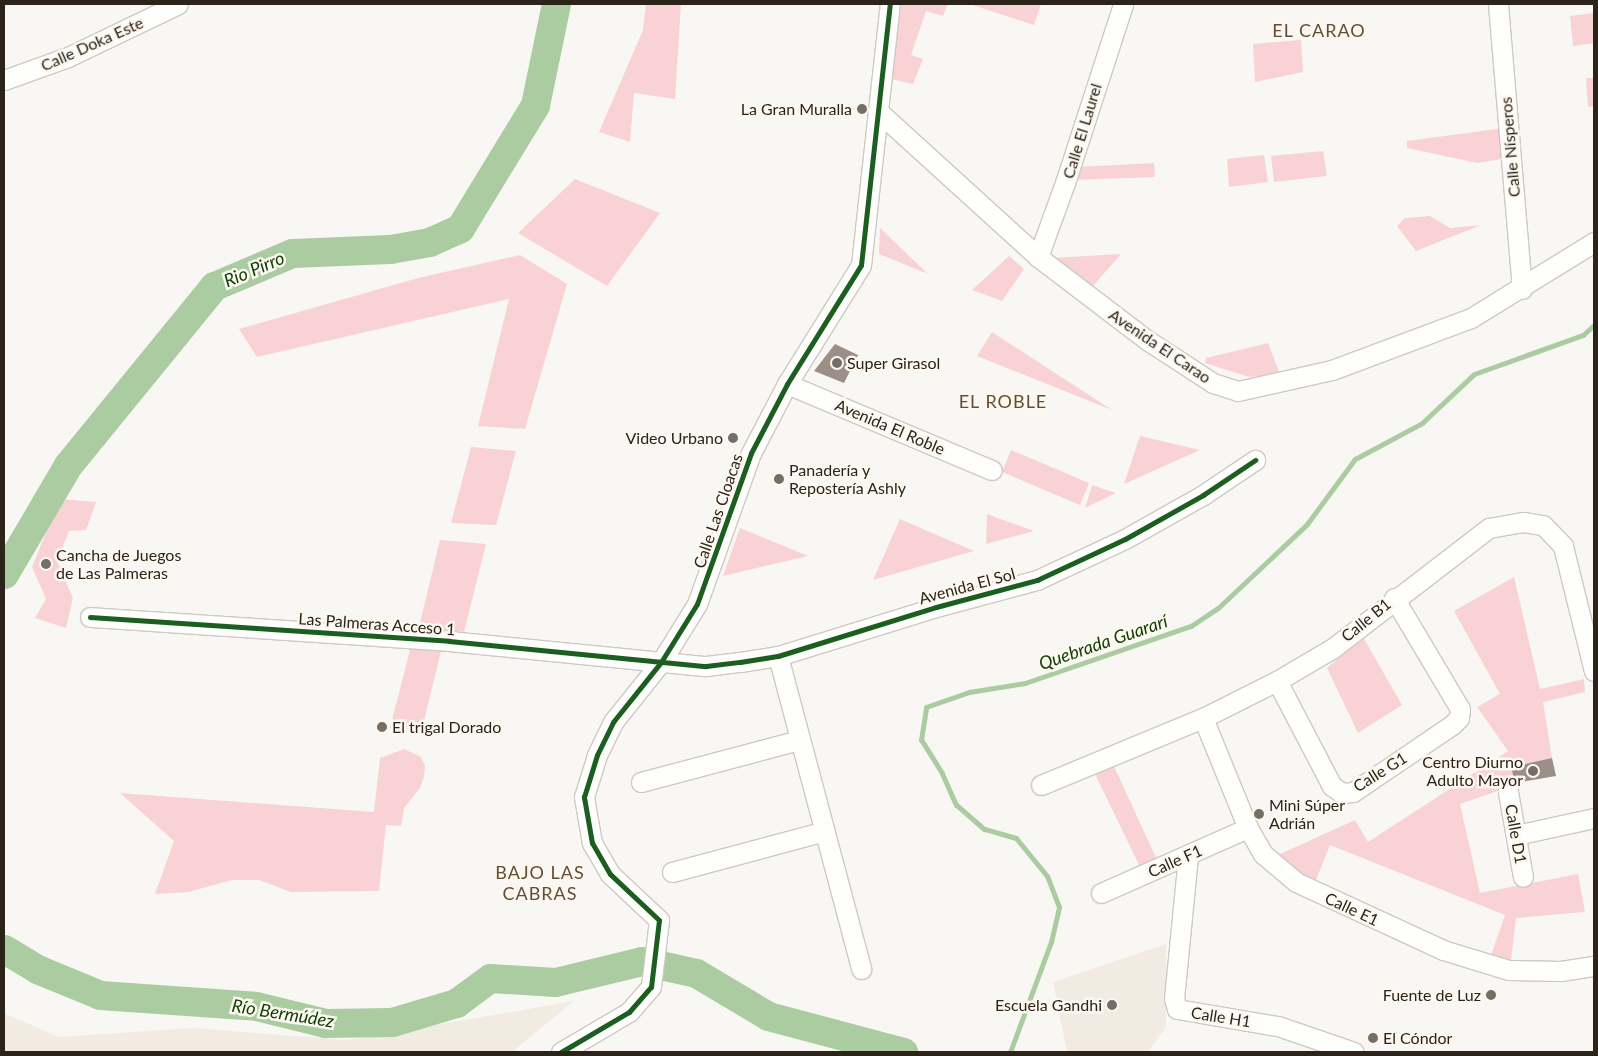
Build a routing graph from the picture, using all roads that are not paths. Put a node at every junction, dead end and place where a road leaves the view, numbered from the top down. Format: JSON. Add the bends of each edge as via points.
{"nodes":[{"id":1,"x":178,"y":4,"type":"edge"},
{"id":2,"x":890,"y":4,"type":"edge"},
{"id":3,"x":1123,"y":4,"type":"edge"},
{"id":4,"x":1498,"y":4,"type":"edge"},
{"id":5,"x":4,"y":80,"type":"edge"},
{"id":6,"x":881,"y":114,"type":"junction"},
{"id":7,"x":1594,"y":242,"type":"edge"},
{"id":8,"x":1038,"y":257,"type":"junction"},
{"id":9,"x":1522,"y":290,"type":"junction"},
{"id":10,"x":786,"y":384,"type":"junction"},
{"id":11,"x":1255,"y":460,"type":"dead end"},
{"id":12,"x":992,"y":470,"type":"dead end"},
{"id":13,"x":1394,"y":598,"type":"junction"},
{"id":14,"x":90,"y":617,"type":"dead end"},
{"id":15,"x":778,"y":656,"type":"junction"},
{"id":16,"x":661,"y":662,"type":"junction"},
{"id":17,"x":1594,"y":671,"type":"edge"},
{"id":18,"x":1277,"y":681,"type":"junction"},
{"id":19,"x":1203,"y":718,"type":"junction"},
{"id":20,"x":799,"y":740,"type":"junction"},
{"id":21,"x":641,"y":782,"type":"dead end"},
{"id":22,"x":1041,"y":785,"type":"dead end"},
{"id":23,"x":1508,"y":792,"type":"dead end"},
{"id":24,"x":1594,"y":818,"type":"edge"},
{"id":25,"x":1248,"y":828,"type":"junction"},
{"id":26,"x":825,"y":831,"type":"junction"},
{"id":27,"x":1516,"y":835,"type":"junction"},
{"id":28,"x":1188,"y":856,"type":"junction"},
{"id":29,"x":672,"y":872,"type":"dead end"},
{"id":30,"x":1523,"y":877,"type":"dead end"},
{"id":31,"x":1102,"y":892,"type":"dead end"},
{"id":32,"x":1594,"y":966,"type":"edge"},
{"id":33,"x":861,"y":968,"type":"dead end"},
{"id":34,"x":561,"y":1052,"type":"edge"},
{"id":35,"x":1354,"y":1052,"type":"edge"}],
"edges":[{"from":1,"to":5,"type":"street","name":"Calle Doka Este","via":[[68,57]]},
{"from":2,"to":6,"type":"street","name":"Calle Las Cloacas"},
{"from":3,"to":8,"type":"street","name":"Calle El Laurel","via":[[1066,183]]},
{"from":4,"to":9,"type":"street","name":"Calle Nísperos"},
{"from":6,"to":8,"type":"street","name":"Avenida El Carao"},
{"from":6,"to":10,"type":"street","name":"Calle Las Cloacas","via":[[862,265]]},
{"from":7,"to":9,"type":"street","name":"Avenida El Carao"},
{"from":8,"to":9,"type":"street","name":"Avenida El Carao","via":[[1147,340],[1213,383],[1238,391],[1332,370],[1471,318]]},
{"from":10,"to":12,"type":"street","name":"Avenida El Roble"},
{"from":10,"to":16,"type":"street","name":"Calle Las Cloacas","via":[[751,453],[697,604]]},
{"from":11,"to":15,"type":"street","name":"Avenida El Sol","via":[[1203,495],[1125,539],[1037,580],[936,607]]},
{"from":13,"to":17,"type":"street","name":"Calle B1","via":[[1489,528],[1523,522],[1543,525],[1563,546]]},
{"from":13,"to":18,"type":"street","name":"Calle B1","via":[[1333,648]]},
{"from":13,"to":18,"type":"street","name":"Calle G1","via":[[1460,709],[1459,718],[1452,725],[1353,792],[1342,793],[1332,786]]},
{"from":14,"to":16,"type":"street","name":"Las Palmeras Acceso 1","via":[[449,641]]},
{"from":15,"to":16,"type":"street","name":"Avenida El Sol","via":[[706,666]]},
{"from":15,"to":20,"type":"street"},
{"from":16,"to":34,"type":"street","name":"Calle Las Cloacas","via":[[613,722],[597,755],[584,797],[592,843],[610,874],[659,920],[651,987],[629,1012]]},
{"from":18,"to":19,"type":"street","name":"Calle B1"},
{"from":19,"to":22,"type":"street","name":"Calle B1"},
{"from":19,"to":25,"type":"street","name":"Calle E1"},
{"from":20,"to":21,"type":"street"},
{"from":20,"to":26,"type":"street"},
{"from":23,"to":27,"type":"street","name":"Calle D1"},
{"from":24,"to":27,"type":"street"},
{"from":25,"to":28,"type":"street","name":"Calle F1"},
{"from":25,"to":32,"type":"street","name":"Calle E1","via":[[1263,854],[1296,882],[1443,950],[1509,970],[1561,971]]},
{"from":26,"to":29,"type":"street"},
{"from":26,"to":33,"type":"street"},
{"from":27,"to":30,"type":"street","name":"Calle D1"},
{"from":28,"to":31,"type":"street","name":"Calle F1"},
{"from":28,"to":35,"type":"street","name":"Calle H1","via":[[1174,998],[1177,1009],[1278,1026]]}]}
